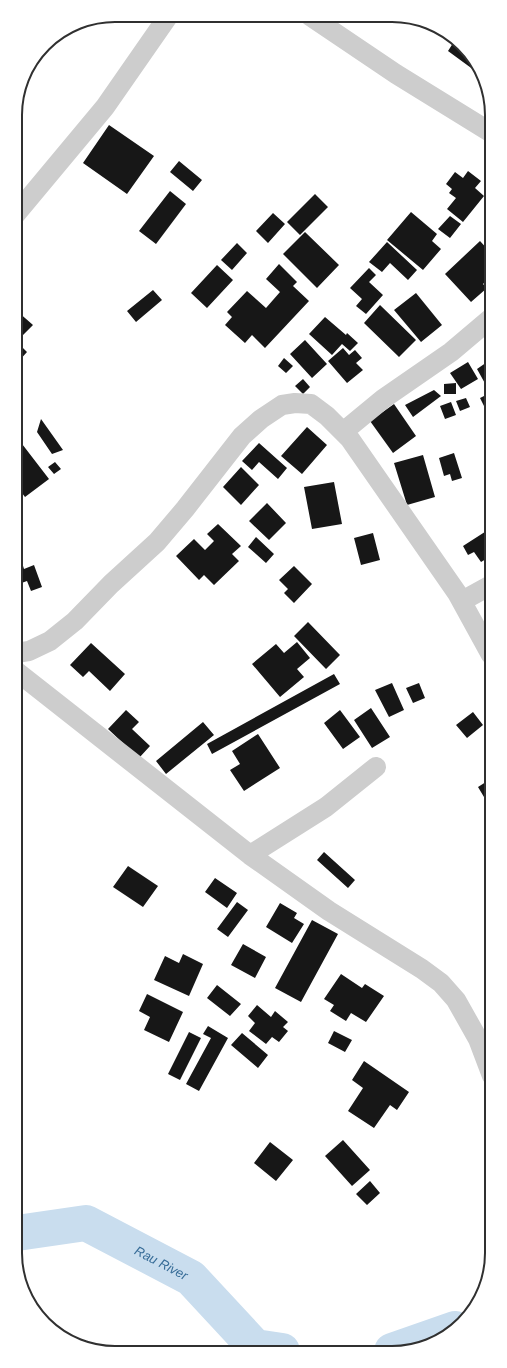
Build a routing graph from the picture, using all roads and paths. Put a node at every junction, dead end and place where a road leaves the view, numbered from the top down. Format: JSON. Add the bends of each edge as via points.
{"nodes":[{"id":1,"x":164,"y":22,"type":"edge"},
{"id":2,"x":319,"y":22,"type":"edge"},
{"id":3,"x":485,"y":129,"type":"edge"},
{"id":4,"x":22,"y":207,"type":"edge"},
{"id":5,"x":485,"y":329,"type":"edge"},
{"id":6,"x":343,"y":432,"type":"junction"},
{"id":7,"x":485,"y":588,"type":"edge"},
{"id":8,"x":462,"y":602,"type":"junction"},
{"id":9,"x":485,"y":644,"type":"edge"},
{"id":10,"x":22,"y":652,"type":"edge"},
{"id":11,"x":22,"y":676,"type":"edge"},
{"id":12,"x":376,"y":767,"type":"dead end"},
{"id":13,"x":250,"y":855,"type":"junction"},
{"id":14,"x":485,"y":1058,"type":"edge"}],
"edges":[{"from":1,"to":4,"type":"street","via":[[104,107]]},
{"from":2,"to":3,"type":"street"},
{"from":5,"to":6,"type":"street","via":[[383,398]]},
{"from":6,"to":8,"type":"street","via":[[417,534]]},
{"from":6,"to":10,"type":"street","via":[[311,404],[295,403],[282,406],[261,418],[242,436],[157,542],[75,621],[50,641]]},
{"from":7,"to":8,"type":"street"},
{"from":8,"to":9,"type":"street"},
{"from":11,"to":13,"type":"street"},
{"from":12,"to":13,"type":"street","via":[[326,807]]},
{"from":13,"to":14,"type":"street","via":[[441,983],[456,1000],[478,1039]]}]}
